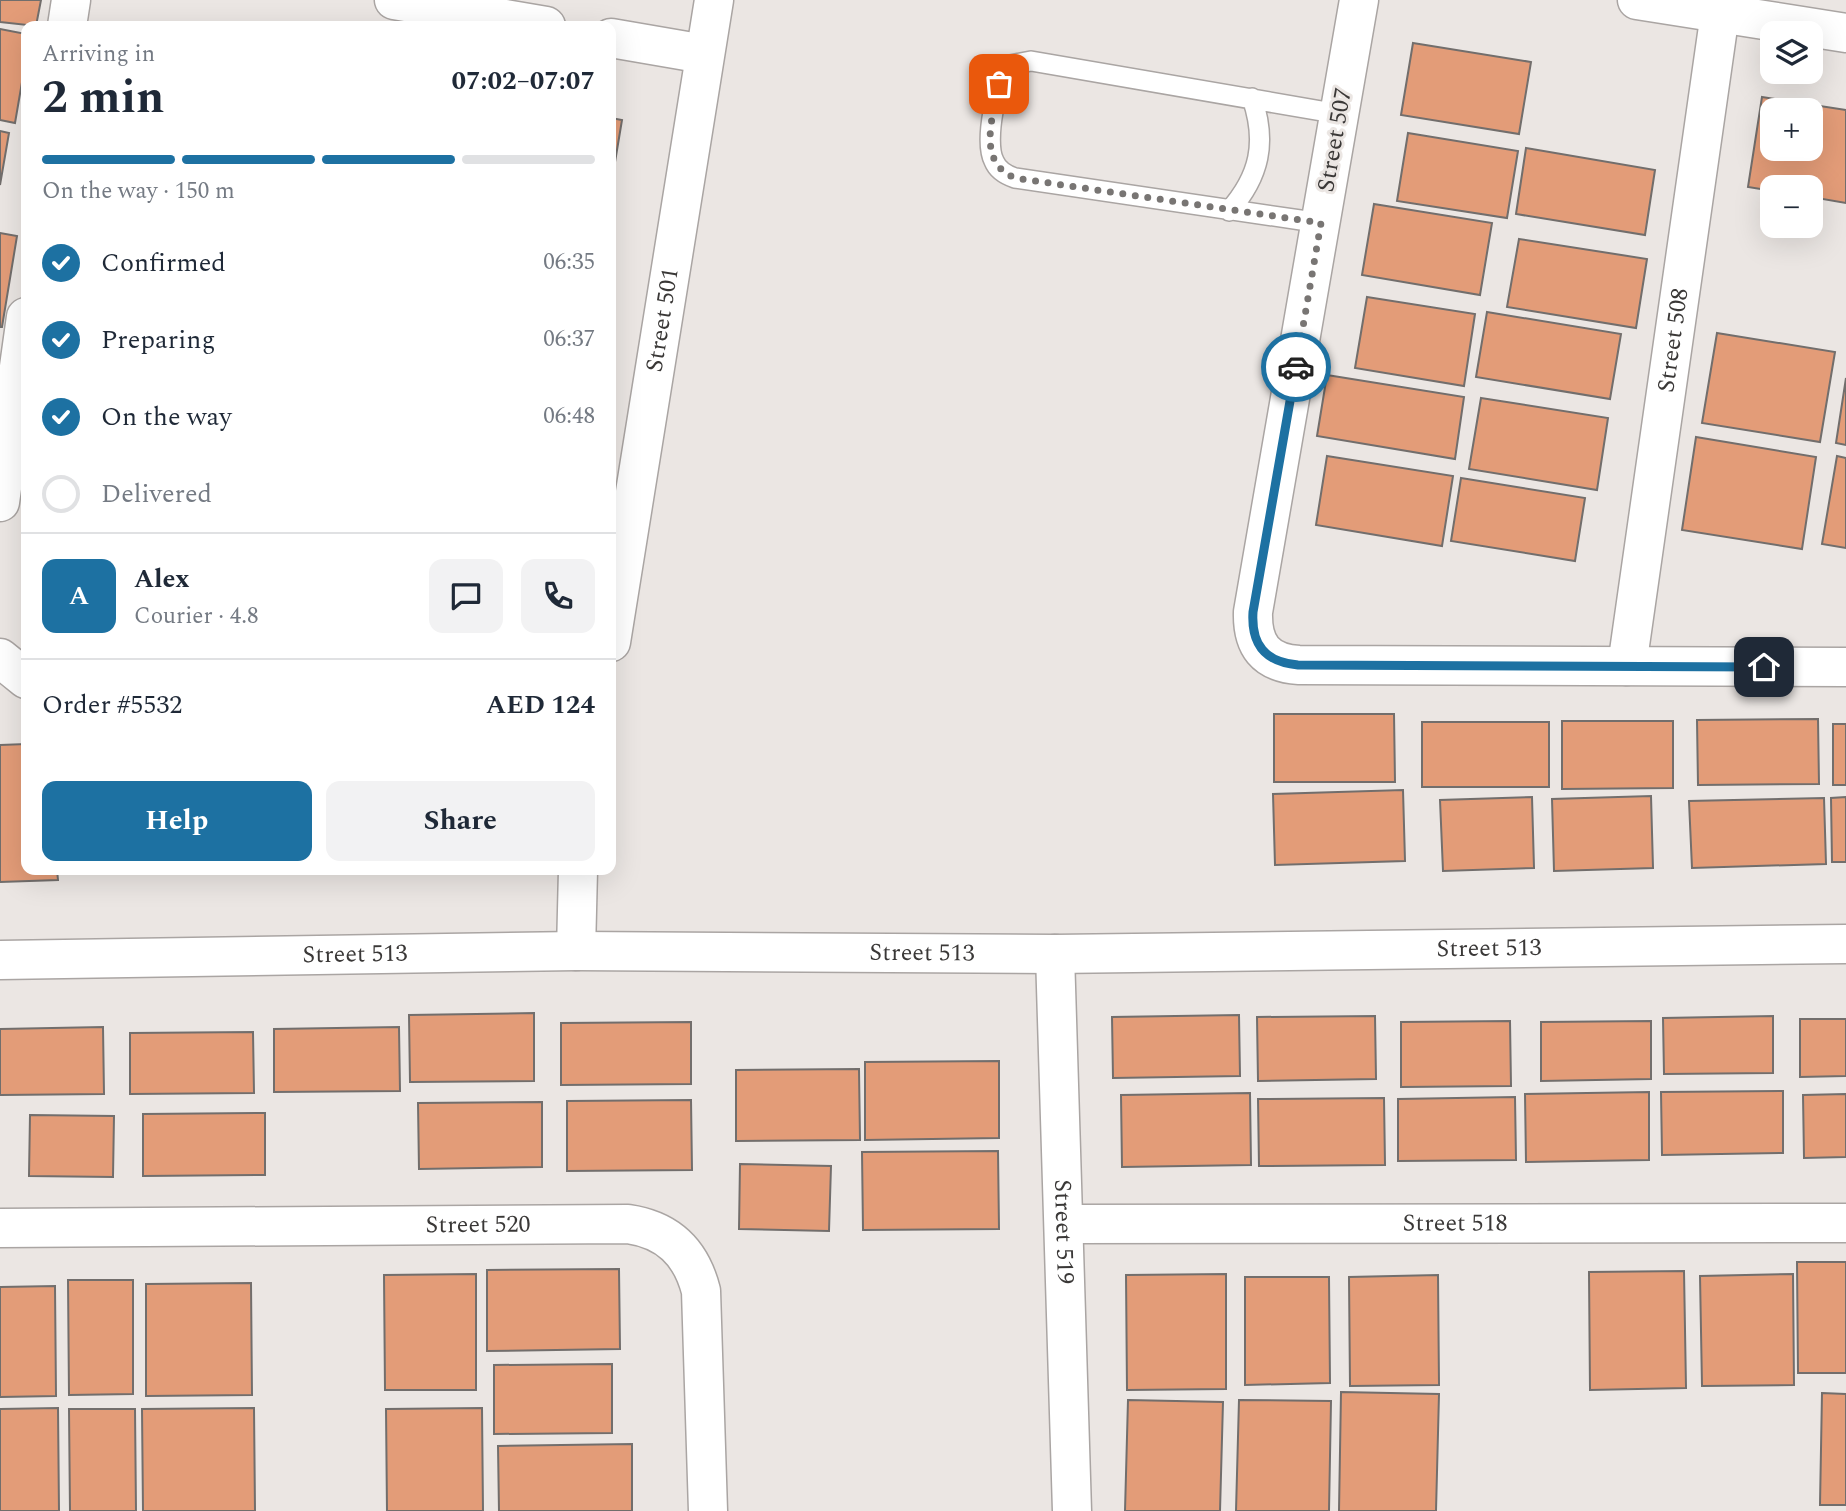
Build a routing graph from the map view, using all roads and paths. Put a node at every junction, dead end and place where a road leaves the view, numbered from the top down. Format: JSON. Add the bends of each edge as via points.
{"nodes":[{"id":1,"x":71,"y":0,"type":"edge"},
{"id":2,"x":394,"y":0,"type":"edge"},
{"id":3,"x":714,"y":0,"type":"edge"},
{"id":4,"x":1359,"y":0,"type":"edge"},
{"id":5,"x":1637,"y":0,"type":"edge"},
{"id":6,"x":1720,"y":13,"type":"junction"},
{"id":7,"x":430,"y":16,"type":"edge"},
{"id":8,"x":68,"y":21,"type":"edge"},
{"id":9,"x":488,"y":21,"type":"edge"},
{"id":10,"x":1846,"y":33,"type":"edge"},
{"id":11,"x":616,"y":39,"type":"edge"},
{"id":12,"x":704,"y":54,"type":"junction"},
{"id":13,"x":1252,"y":98,"type":"junction"},
{"id":14,"x":1339,"y":114,"type":"junction"},
{"id":15,"x":1229,"y":211,"type":"junction"},
{"id":16,"x":1321,"y":223,"type":"junction"},
{"id":17,"x":21,"y":353,"type":"edge"},
{"id":18,"x":0,"y":502,"type":"edge"},
{"id":19,"x":616,"y":610,"type":"edge"},
{"id":20,"x":0,"y":658,"type":"edge"},
{"id":21,"x":1627,"y":666,"type":"junction"},
{"id":22,"x":1846,"y":667,"type":"edge"},
{"id":23,"x":21,"y":675,"type":"edge"},
{"id":24,"x":578,"y":875,"type":"edge"},
{"id":25,"x":1846,"y":944,"type":"edge"},
{"id":26,"x":576,"y":951,"type":"junction"},
{"id":27,"x":1055,"y":954,"type":"junction"},
{"id":28,"x":0,"y":960,"type":"edge"},
{"id":29,"x":1846,"y":1223,"type":"edge"},
{"id":30,"x":1065,"y":1224,"type":"junction"},
{"id":31,"x":0,"y":1228,"type":"edge"},
{"id":32,"x":708,"y":1511,"type":"edge"},
{"id":33,"x":1072,"y":1511,"type":"edge"}],
"edges":[{"from":1,"to":8,"type":"street"},
{"from":2,"to":7,"type":"street"},
{"from":3,"to":12,"type":"street","name":"Street 501"},
{"from":4,"to":14,"type":"street","name":"Street 507"},
{"from":5,"to":6,"type":"street"},
{"from":6,"to":10,"type":"street"},
{"from":6,"to":21,"type":"street","name":"Street 508"},
{"from":7,"to":9,"type":"street"},
{"from":11,"to":12,"type":"street"},
{"from":12,"to":19,"type":"street","name":"Street 501"},
{"from":13,"to":14,"type":"lane"},
{"from":13,"to":15,"type":"lane","via":[[1260,121],[1261,146],[1246,192]]},
{"from":13,"to":15,"type":"lane","via":[[1031,61],[1010,65],[999,84],[990,150],[1005,174]]},
{"from":14,"to":16,"type":"street","name":"Street 507"},
{"from":15,"to":16,"type":"lane"},
{"from":16,"to":21,"type":"street","name":"Street 507","via":[[1253,612],[1255,640],[1262,652],[1273,660],[1298,665]]},
{"from":17,"to":18,"type":"street"},
{"from":20,"to":23,"type":"street"},
{"from":21,"to":22,"type":"street","name":"Street 507"},
{"from":24,"to":26,"type":"street"},
{"from":25,"to":27,"type":"street","name":"Street 513"},
{"from":26,"to":27,"type":"street","name":"Street 513"},
{"from":26,"to":28,"type":"street","name":"Street 513"},
{"from":27,"to":30,"type":"street","name":"Street 519"},
{"from":29,"to":30,"type":"street","name":"Street 518"},
{"from":30,"to":33,"type":"street","name":"Street 519"},
{"from":31,"to":32,"type":"street","name":"Street 520","via":[[646,1227],[677,1244],[701,1291]]}]}
